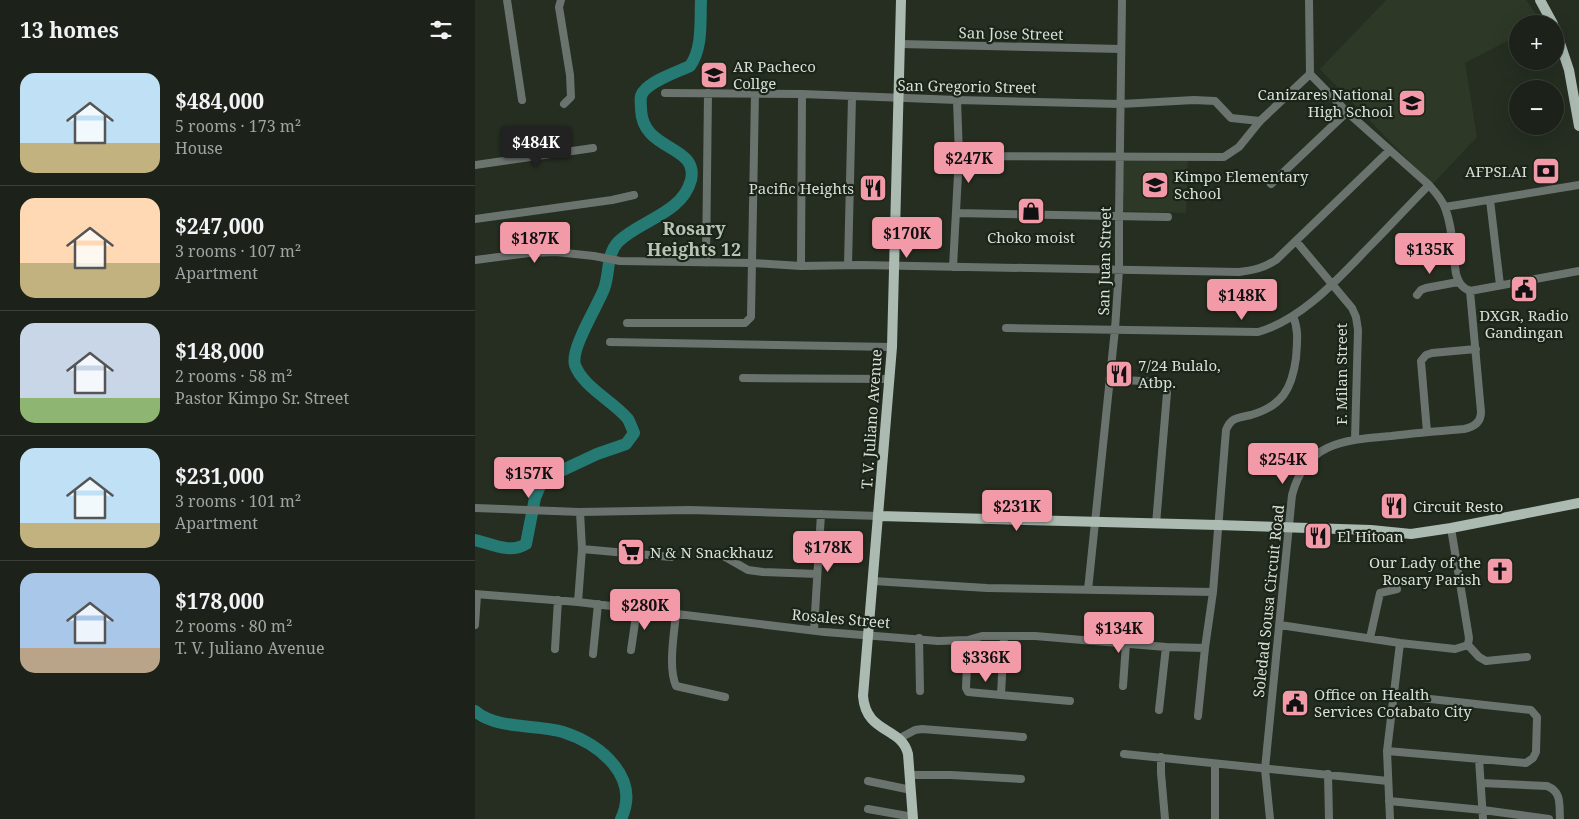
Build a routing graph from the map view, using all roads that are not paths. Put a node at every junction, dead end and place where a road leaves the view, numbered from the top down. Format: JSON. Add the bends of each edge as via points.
{"nodes":[{"id":1,"x":507,"y":0,"type":"edge"},
{"id":2,"x":561,"y":0,"type":"edge"},
{"id":3,"x":901,"y":0,"type":"edge"},
{"id":4,"x":1122,"y":0,"type":"edge"},
{"id":5,"x":1309,"y":0,"type":"edge"},
{"id":6,"x":1543,"y":1,"type":"edge"},
{"id":7,"x":1549,"y":15,"type":"edge"},
{"id":8,"x":900,"y":44,"type":"junction"},
{"id":9,"x":1121,"y":49,"type":"junction"},
{"id":10,"x":1564,"y":55,"type":"edge"},
{"id":11,"x":1310,"y":74,"type":"junction"},
{"id":12,"x":665,"y":92,"type":"dead end"},
{"id":13,"x":707,"y":93,"type":"junction"},
{"id":14,"x":755,"y":93,"type":"junction"},
{"id":15,"x":802,"y":94,"type":"junction"},
{"id":16,"x":852,"y":97,"type":"junction"},
{"id":17,"x":899,"y":98,"type":"junction"},
{"id":18,"x":521,"y":100,"type":"dead end"},
{"id":19,"x":957,"y":100,"type":"junction"},
{"id":20,"x":565,"y":104,"type":"dead end"},
{"id":21,"x":1121,"y":104,"type":"junction"},
{"id":22,"x":1578,"y":110,"type":"edge"},
{"id":23,"x":1347,"y":112,"type":"junction"},
{"id":24,"x":1260,"y":121,"type":"junction"},
{"id":25,"x":1579,"y":126,"type":"edge"},
{"id":26,"x":593,"y":148,"type":"dead end"},
{"id":27,"x":1389,"y":150,"type":"junction"},
{"id":28,"x":959,"y":156,"type":"junction"},
{"id":29,"x":1120,"y":156,"type":"junction"},
{"id":30,"x":475,"y":165,"type":"edge"},
{"id":31,"x":1271,"y":184,"type":"dead end"},
{"id":32,"x":1429,"y":185,"type":"junction"},
{"id":33,"x":1579,"y":185,"type":"edge"},
{"id":34,"x":634,"y":195,"type":"dead end"},
{"id":35,"x":1490,"y":200,"type":"junction"},
{"id":36,"x":1445,"y":208,"type":"junction"},
{"id":37,"x":956,"y":213,"type":"junction"},
{"id":38,"x":1119,"y":216,"type":"junction"},
{"id":39,"x":1168,"y":217,"type":"dead end"},
{"id":40,"x":475,"y":218,"type":"edge"},
{"id":41,"x":1296,"y":241,"type":"junction"},
{"id":42,"x":475,"y":260,"type":"edge"},
{"id":43,"x":706,"y":263,"type":"junction"},
{"id":44,"x":753,"y":263,"type":"junction"},
{"id":45,"x":848,"y":265,"type":"junction"},
{"id":46,"x":801,"y":266,"type":"junction"},
{"id":47,"x":895,"y":266,"type":"junction"},
{"id":48,"x":953,"y":267,"type":"junction"},
{"id":49,"x":1119,"y":270,"type":"junction"},
{"id":50,"x":1579,"y":271,"type":"edge"},
{"id":51,"x":1333,"y":284,"type":"junction"},
{"id":52,"x":1499,"y":285,"type":"junction"},
{"id":53,"x":1464,"y":287,"type":"junction"},
{"id":54,"x":1417,"y":295,"type":"dead end"},
{"id":55,"x":1293,"y":316,"type":"junction"},
{"id":56,"x":627,"y":323,"type":"dead end"},
{"id":57,"x":1007,"y":328,"type":"dead end"},
{"id":58,"x":1115,"y":329,"type":"junction"},
{"id":59,"x":610,"y":342,"type":"dead end"},
{"id":60,"x":892,"y":347,"type":"junction"},
{"id":61,"x":1476,"y":349,"type":"junction"},
{"id":62,"x":743,"y":378,"type":"dead end"},
{"id":63,"x":889,"y":379,"type":"junction"},
{"id":64,"x":1109,"y":379,"type":"junction"},
{"id":65,"x":1427,"y":432,"type":"junction"},
{"id":66,"x":1355,"y":439,"type":"junction"},
{"id":67,"x":1579,"y":503,"type":"edge"},
{"id":68,"x":475,"y":508,"type":"edge"},
{"id":69,"x":580,"y":512,"type":"junction"},
{"id":70,"x":821,"y":514,"type":"junction"},
{"id":71,"x":879,"y":516,"type":"junction"},
{"id":72,"x":1095,"y":523,"type":"junction"},
{"id":73,"x":1156,"y":524,"type":"junction"},
{"id":74,"x":1218,"y":525,"type":"junction"},
{"id":75,"x":1290,"y":528,"type":"junction"},
{"id":76,"x":1451,"y":528,"type":"junction"},
{"id":77,"x":582,"y":549,"type":"junction"},
{"id":78,"x":720,"y":554,"type":"dead end"},
{"id":79,"x":671,"y":557,"type":"dead end"},
{"id":80,"x":817,"y":574,"type":"junction"},
{"id":81,"x":873,"y":581,"type":"junction"},
{"id":82,"x":1397,"y":589,"type":"dead end"},
{"id":83,"x":1088,"y":590,"type":"junction"},
{"id":84,"x":1213,"y":592,"type":"junction"},
{"id":85,"x":476,"y":594,"type":"edge"},
{"id":86,"x":558,"y":600,"type":"junction"},
{"id":87,"x":578,"y":602,"type":"junction"},
{"id":88,"x":598,"y":604,"type":"junction"},
{"id":89,"x":637,"y":609,"type":"junction"},
{"id":90,"x":676,"y":614,"type":"junction"},
{"id":91,"x":475,"y":625,"type":"edge"},
{"id":92,"x":1280,"y":625,"type":"junction"},
{"id":93,"x":814,"y":630,"type":"junction"},
{"id":94,"x":868,"y":634,"type":"junction"},
{"id":95,"x":1003,"y":636,"type":"junction"},
{"id":96,"x":919,"y":638,"type":"junction"},
{"id":97,"x":1370,"y":638,"type":"junction"},
{"id":98,"x":968,"y":640,"type":"junction"},
{"id":99,"x":1400,"y":643,"type":"junction"},
{"id":100,"x":1126,"y":644,"type":"junction"},
{"id":101,"x":1468,"y":644,"type":"junction"},
{"id":102,"x":1166,"y":647,"type":"junction"},
{"id":103,"x":1205,"y":648,"type":"junction"},
{"id":104,"x":555,"y":649,"type":"dead end"},
{"id":105,"x":631,"y":650,"type":"dead end"},
{"id":106,"x":593,"y":654,"type":"dead end"},
{"id":107,"x":1527,"y":657,"type":"dead end"},
{"id":108,"x":1123,"y":686,"type":"dead end"},
{"id":109,"x":919,"y":690,"type":"dead end"},
{"id":110,"x":1394,"y":694,"type":"junction"},
{"id":111,"x":1001,"y":695,"type":"junction"},
{"id":112,"x":725,"y":697,"type":"dead end"},
{"id":113,"x":1070,"y":701,"type":"dead end"},
{"id":114,"x":1159,"y":710,"type":"dead end"},
{"id":115,"x":1198,"y":716,"type":"dead end"},
{"id":116,"x":1023,"y":737,"type":"dead end"},
{"id":117,"x":900,"y":738,"type":"junction"},
{"id":118,"x":1387,"y":751,"type":"junction"},
{"id":119,"x":1124,"y":754,"type":"dead end"},
{"id":120,"x":1161,"y":757,"type":"junction"},
{"id":121,"x":1479,"y":759,"type":"junction"},
{"id":122,"x":1215,"y":764,"type":"junction"},
{"id":123,"x":1265,"y":769,"type":"junction"},
{"id":124,"x":1328,"y":774,"type":"junction"},
{"id":125,"x":909,"y":775,"type":"junction"},
{"id":126,"x":1021,"y":779,"type":"dead end"},
{"id":127,"x":868,"y":781,"type":"dead end"},
{"id":128,"x":1389,"y":781,"type":"junction"},
{"id":129,"x":1481,"y":783,"type":"junction"},
{"id":130,"x":911,"y":790,"type":"junction"},
{"id":131,"x":1389,"y":801,"type":"junction"},
{"id":132,"x":867,"y":809,"type":"dead end"},
{"id":133,"x":1483,"y":810,"type":"junction"},
{"id":134,"x":913,"y":818,"type":"edge"},
{"id":135,"x":1165,"y":819,"type":"edge"},
{"id":136,"x":1215,"y":819,"type":"edge"},
{"id":137,"x":1270,"y":819,"type":"edge"},
{"id":138,"x":1329,"y":819,"type":"edge"},
{"id":139,"x":1389,"y":819,"type":"edge"},
{"id":140,"x":1483,"y":819,"type":"edge"},
{"id":141,"x":1549,"y":819,"type":"edge"},
{"id":142,"x":1560,"y":819,"type":"edge"}],
"edges":[{"from":1,"to":18,"type":"street"},
{"from":2,"to":20,"type":"street","via":[[559,7],[570,75],[569,100]]},
{"from":3,"to":8,"type":"main road","name":"T. V. Juliano Avenue"},
{"from":4,"to":9,"type":"street","name":"San Juan Street"},
{"from":5,"to":11,"type":"street"},
{"from":6,"to":7,"type":"main road"},
{"from":8,"to":9,"type":"street","name":"San Jose Street"},
{"from":8,"to":17,"type":"main road","name":"T. V. Juliano Avenue"},
{"from":9,"to":21,"type":"street","name":"San Juan Street"},
{"from":10,"to":22,"type":"main road"},
{"from":11,"to":23,"type":"street"},
{"from":11,"to":24,"type":"street"},
{"from":12,"to":13,"type":"street","name":"San Gregorio Street"},
{"from":13,"to":14,"type":"street","name":"San Gregorio Street"},
{"from":13,"to":43,"type":"street"},
{"from":14,"to":15,"type":"street","name":"San Gregorio Street"},
{"from":14,"to":44,"type":"street"},
{"from":15,"to":16,"type":"street","name":"San Gregorio Street"},
{"from":15,"to":46,"type":"street"},
{"from":16,"to":17,"type":"street","name":"San Gregorio Street"},
{"from":16,"to":45,"type":"street"},
{"from":17,"to":19,"type":"street","name":"San Gregorio Street"},
{"from":17,"to":47,"type":"main road","name":"T. V. Juliano Avenue"},
{"from":19,"to":21,"type":"street","name":"San Gregorio Street"},
{"from":19,"to":28,"type":"street"},
{"from":21,"to":24,"type":"street","name":"San Gregorio Street","via":[[1211,100],[1231,118]]},
{"from":21,"to":29,"type":"street","name":"San Juan Street"},
{"from":22,"to":25,"type":"main road"},
{"from":23,"to":27,"type":"street"},
{"from":23,"to":31,"type":"street"},
{"from":24,"to":29,"type":"street","via":[[1239,147],[1224,157]]},
{"from":26,"to":30,"type":"street"},
{"from":27,"to":32,"type":"street"},
{"from":27,"to":41,"type":"street"},
{"from":28,"to":29,"type":"street"},
{"from":28,"to":37,"type":"street"},
{"from":29,"to":38,"type":"street","name":"San Juan Street"},
{"from":32,"to":36,"type":"street"},
{"from":32,"to":51,"type":"street"},
{"from":33,"to":35,"type":"street"},
{"from":34,"to":40,"type":"street"},
{"from":35,"to":36,"type":"street"},
{"from":35,"to":52,"type":"street"},
{"from":36,"to":53,"type":"street","name":"Soledad Sousa Circuit Road"},
{"from":37,"to":38,"type":"street"},
{"from":37,"to":48,"type":"street"},
{"from":38,"to":39,"type":"street"},
{"from":38,"to":49,"type":"street","name":"San Juan Street"},
{"from":41,"to":49,"type":"street","via":[[1266,267],[1253,270]]},
{"from":41,"to":51,"type":"street","name":"F. Milan Street"},
{"from":42,"to":43,"type":"street","via":[[555,252],[620,261]]},
{"from":43,"to":44,"type":"street"},
{"from":44,"to":46,"type":"street"},
{"from":44,"to":56,"type":"street","via":[[752,314],[745,323]]},
{"from":45,"to":46,"type":"street"},
{"from":45,"to":47,"type":"street"},
{"from":47,"to":48,"type":"street"},
{"from":47,"to":60,"type":"main road","name":"T. V. Juliano Avenue"},
{"from":48,"to":49,"type":"street"},
{"from":49,"to":58,"type":"street","name":"San Juan Street"},
{"from":50,"to":52,"type":"street"},
{"from":51,"to":55,"type":"street"},
{"from":51,"to":66,"type":"street","name":"F. Milan Street","via":[[1352,308],[1358,330]]},
{"from":52,"to":53,"type":"street"},
{"from":53,"to":54,"type":"street","via":[[1426,288]]},
{"from":53,"to":61,"type":"street","name":"Soledad Sousa Circuit Road"},
{"from":55,"to":58,"type":"street","via":[[1280,325],[1258,332]]},
{"from":55,"to":74,"type":"street","via":[[1298,337],[1288,390],[1275,404],[1231,420],[1226,430]]},
{"from":57,"to":58,"type":"street"},
{"from":58,"to":64,"type":"street","name":"San Juan Street"},
{"from":59,"to":60,"type":"street"},
{"from":60,"to":63,"type":"main road","name":"T. V. Juliano Avenue"},
{"from":61,"to":65,"type":"street","name":"Soledad Sousa Circuit Road","via":[[1481,412],[1477,423],[1465,429]]},
{"from":61,"to":65,"type":"street","via":[[1432,353],[1421,361]]},
{"from":62,"to":63,"type":"street"},
{"from":63,"to":71,"type":"main road","name":"T. V. Juliano Avenue"},
{"from":64,"to":72,"type":"street","name":"San Juan Street"},
{"from":64,"to":73,"type":"street","via":[[1157,382],[1165,387],[1167,393]]},
{"from":65,"to":66,"type":"street","name":"Soledad Sousa Circuit Road"},
{"from":66,"to":75,"type":"street","name":"Soledad Sousa Circuit Road","via":[[1333,444],[1311,458],[1301,472],[1292,495]]},
{"from":67,"to":76,"type":"main road"},
{"from":68,"to":69,"type":"street"},
{"from":69,"to":70,"type":"street","via":[[690,510]]},
{"from":69,"to":77,"type":"street"},
{"from":70,"to":71,"type":"street"},
{"from":70,"to":80,"type":"street"},
{"from":71,"to":72,"type":"main road"},
{"from":71,"to":81,"type":"main road","name":"T. V. Juliano Avenue"},
{"from":72,"to":73,"type":"main road"},
{"from":72,"to":83,"type":"street","name":"San Juan Street"},
{"from":73,"to":74,"type":"main road"},
{"from":74,"to":75,"type":"main road"},
{"from":74,"to":84,"type":"street"},
{"from":75,"to":76,"type":"main road","via":[[1411,534]]},
{"from":75,"to":92,"type":"street","name":"Soledad Sousa Circuit Road"},
{"from":76,"to":101,"type":"street"},
{"from":77,"to":79,"type":"street"},
{"from":77,"to":87,"type":"street"},
{"from":78,"to":80,"type":"street","via":[[748,570]]},
{"from":80,"to":93,"type":"street"},
{"from":81,"to":83,"type":"street"},
{"from":81,"to":94,"type":"main road","name":"T. V. Juliano Avenue"},
{"from":82,"to":97,"type":"street","via":[[1380,593]]},
{"from":83,"to":84,"type":"street"},
{"from":84,"to":103,"type":"street"},
{"from":85,"to":86,"type":"street","name":"Rosales Street"},
{"from":85,"to":91,"type":"street"},
{"from":86,"to":87,"type":"street","name":"Rosales Street"},
{"from":86,"to":104,"type":"street"},
{"from":87,"to":88,"type":"street","name":"Rosales Street"},
{"from":88,"to":89,"type":"street","name":"Rosales Street"},
{"from":88,"to":106,"type":"street"},
{"from":89,"to":90,"type":"street","name":"Rosales Street"},
{"from":89,"to":105,"type":"street"},
{"from":90,"to":93,"type":"street","name":"Rosales Street"},
{"from":90,"to":112,"type":"street","via":[[672,678],[676,686]]},
{"from":92,"to":97,"type":"street"},
{"from":92,"to":123,"type":"street","name":"Soledad Sousa Circuit Road"},
{"from":93,"to":94,"type":"street","name":"Rosales Street"},
{"from":94,"to":96,"type":"street","name":"Rosales Street"},
{"from":94,"to":117,"type":"main road","name":"T. V. Juliano Avenue","via":[[863,704],[877,725]]},
{"from":95,"to":98,"type":"street","name":"Rosales Street"},
{"from":95,"to":100,"type":"street","name":"Rosales Street"},
{"from":95,"to":111,"type":"street"},
{"from":96,"to":98,"type":"street","name":"Rosales Street"},
{"from":96,"to":109,"type":"street"},
{"from":97,"to":99,"type":"street"},
{"from":98,"to":111,"type":"street","via":[[968,692]]},
{"from":99,"to":101,"type":"street","via":[[1455,649]]},
{"from":99,"to":110,"type":"street"},
{"from":100,"to":102,"type":"street","name":"Rosales Street"},
{"from":100,"to":108,"type":"street"},
{"from":101,"to":107,"type":"street","via":[[1486,661]]},
{"from":102,"to":103,"type":"street","name":"Rosales Street"},
{"from":102,"to":114,"type":"street"},
{"from":103,"to":115,"type":"street"},
{"from":110,"to":118,"type":"street"},
{"from":110,"to":121,"type":"street","via":[[1531,710],[1537,716],[1533,758],[1526,763]]},
{"from":111,"to":113,"type":"street"},
{"from":116,"to":117,"type":"street","via":[[921,729]]},
{"from":117,"to":125,"type":"main road","via":[[907,749]]},
{"from":118,"to":121,"type":"street"},
{"from":118,"to":128,"type":"street"},
{"from":119,"to":120,"type":"street"},
{"from":120,"to":122,"type":"street"},
{"from":120,"to":135,"type":"street"},
{"from":121,"to":129,"type":"street"},
{"from":122,"to":123,"type":"street"},
{"from":122,"to":136,"type":"street"},
{"from":123,"to":124,"type":"street"},
{"from":123,"to":137,"type":"street","name":"Soledad Sousa Circuit Road"},
{"from":124,"to":128,"type":"street"},
{"from":124,"to":138,"type":"street"},
{"from":125,"to":126,"type":"street"},
{"from":125,"to":130,"type":"main road"},
{"from":127,"to":130,"type":"street"},
{"from":128,"to":131,"type":"street"},
{"from":129,"to":133,"type":"street"},
{"from":129,"to":142,"type":"street","via":[[1554,789],[1558,795]]},
{"from":130,"to":134,"type":"main road"},
{"from":131,"to":133,"type":"street"},
{"from":131,"to":139,"type":"street"},
{"from":132,"to":134,"type":"street"},
{"from":133,"to":140,"type":"street"},
{"from":133,"to":141,"type":"street"}]}
